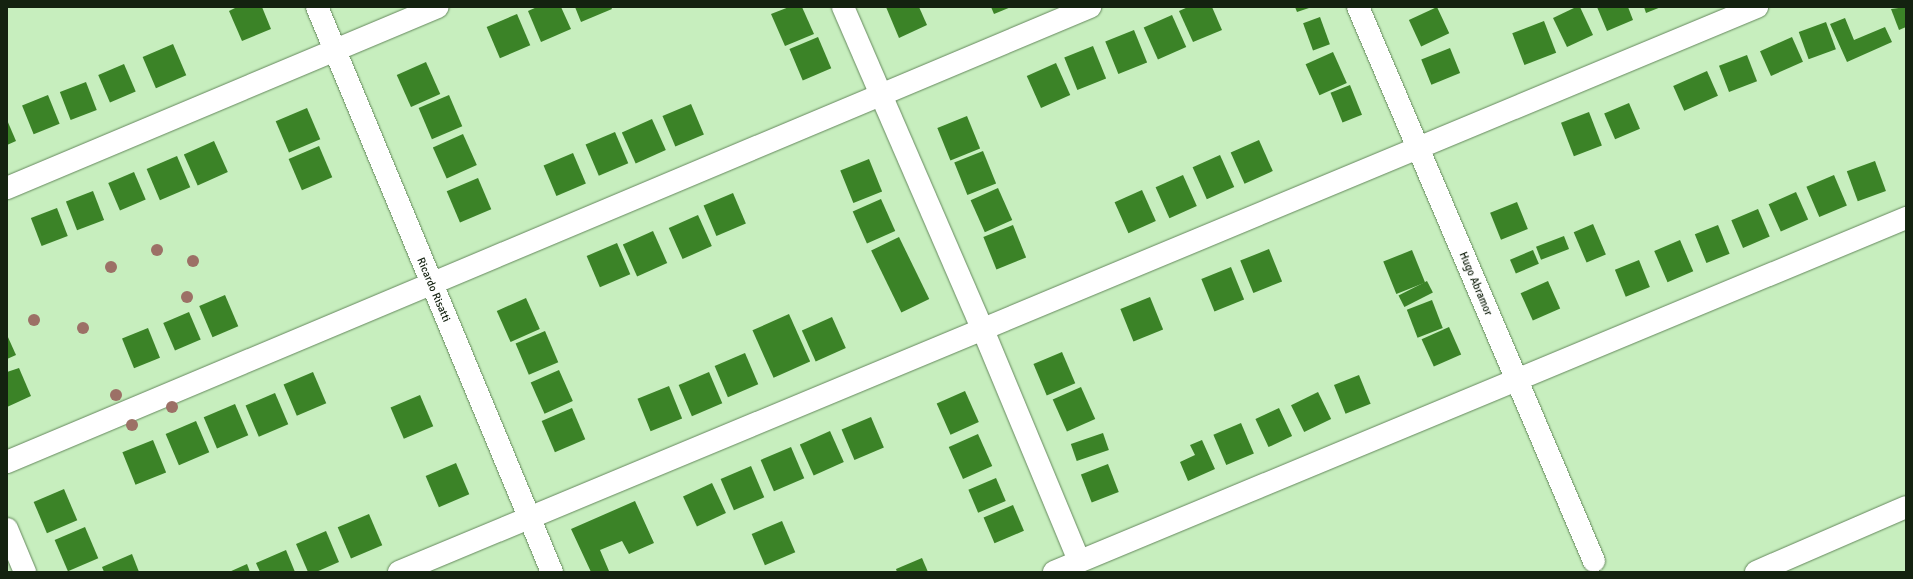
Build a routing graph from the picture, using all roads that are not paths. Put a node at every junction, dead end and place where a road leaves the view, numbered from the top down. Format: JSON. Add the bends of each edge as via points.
{"nodes":[{"id":1,"x":317,"y":7,"type":"edge"},
{"id":2,"x":438,"y":7,"type":"edge"},
{"id":3,"x":843,"y":7,"type":"edge"},
{"id":4,"x":1090,"y":7,"type":"edge"},
{"id":5,"x":1358,"y":7,"type":"edge"},
{"id":6,"x":1757,"y":7,"type":"edge"},
{"id":7,"x":335,"y":50,"type":"junction"},
{"id":8,"x":880,"y":96,"type":"junction"},
{"id":9,"x":1416,"y":148,"type":"junction"},
{"id":10,"x":7,"y":188,"type":"edge"},
{"id":11,"x":1906,"y":218,"type":"edge"},
{"id":12,"x":430,"y":283,"type":"junction"},
{"id":13,"x":983,"y":330,"type":"junction"},
{"id":14,"x":1516,"y":380,"type":"junction"},
{"id":15,"x":7,"y":462,"type":"edge"},
{"id":16,"x":1906,"y":507,"type":"edge"},
{"id":17,"x":529,"y":517,"type":"junction"},
{"id":18,"x":7,"y":529,"type":"edge"},
{"id":19,"x":1079,"y":561,"type":"junction"},
{"id":20,"x":1594,"y":561,"type":"dead end"},
{"id":21,"x":25,"y":572,"type":"edge"},
{"id":22,"x":399,"y":572,"type":"edge"},
{"id":23,"x":552,"y":572,"type":"edge"},
{"id":24,"x":1054,"y":572,"type":"edge"},
{"id":25,"x":1756,"y":572,"type":"edge"}],
"edges":[{"from":1,"to":7,"type":"street","name":"Ricardo Risatti"},
{"from":2,"to":7,"type":"street"},
{"from":3,"to":8,"type":"street"},
{"from":4,"to":8,"type":"street"},
{"from":5,"to":9,"type":"street","name":"Hugo Abramor"},
{"from":6,"to":9,"type":"street"},
{"from":7,"to":10,"type":"street"},
{"from":7,"to":12,"type":"street","name":"Ricardo Risatti"},
{"from":8,"to":12,"type":"street"},
{"from":8,"to":13,"type":"street"},
{"from":9,"to":13,"type":"street"},
{"from":9,"to":14,"type":"street","name":"Hugo Abramor"},
{"from":11,"to":14,"type":"street"},
{"from":12,"to":15,"type":"street"},
{"from":12,"to":17,"type":"street","name":"Ricardo Risatti"},
{"from":13,"to":17,"type":"street"},
{"from":13,"to":19,"type":"street"},
{"from":14,"to":19,"type":"street"},
{"from":14,"to":20,"type":"street","name":"Hugo Abramor"},
{"from":16,"to":25,"type":"street"},
{"from":17,"to":22,"type":"street"},
{"from":17,"to":23,"type":"street","name":"Ricardo Risatti"},
{"from":18,"to":21,"type":"street"},
{"from":19,"to":24,"type":"street"}]}
